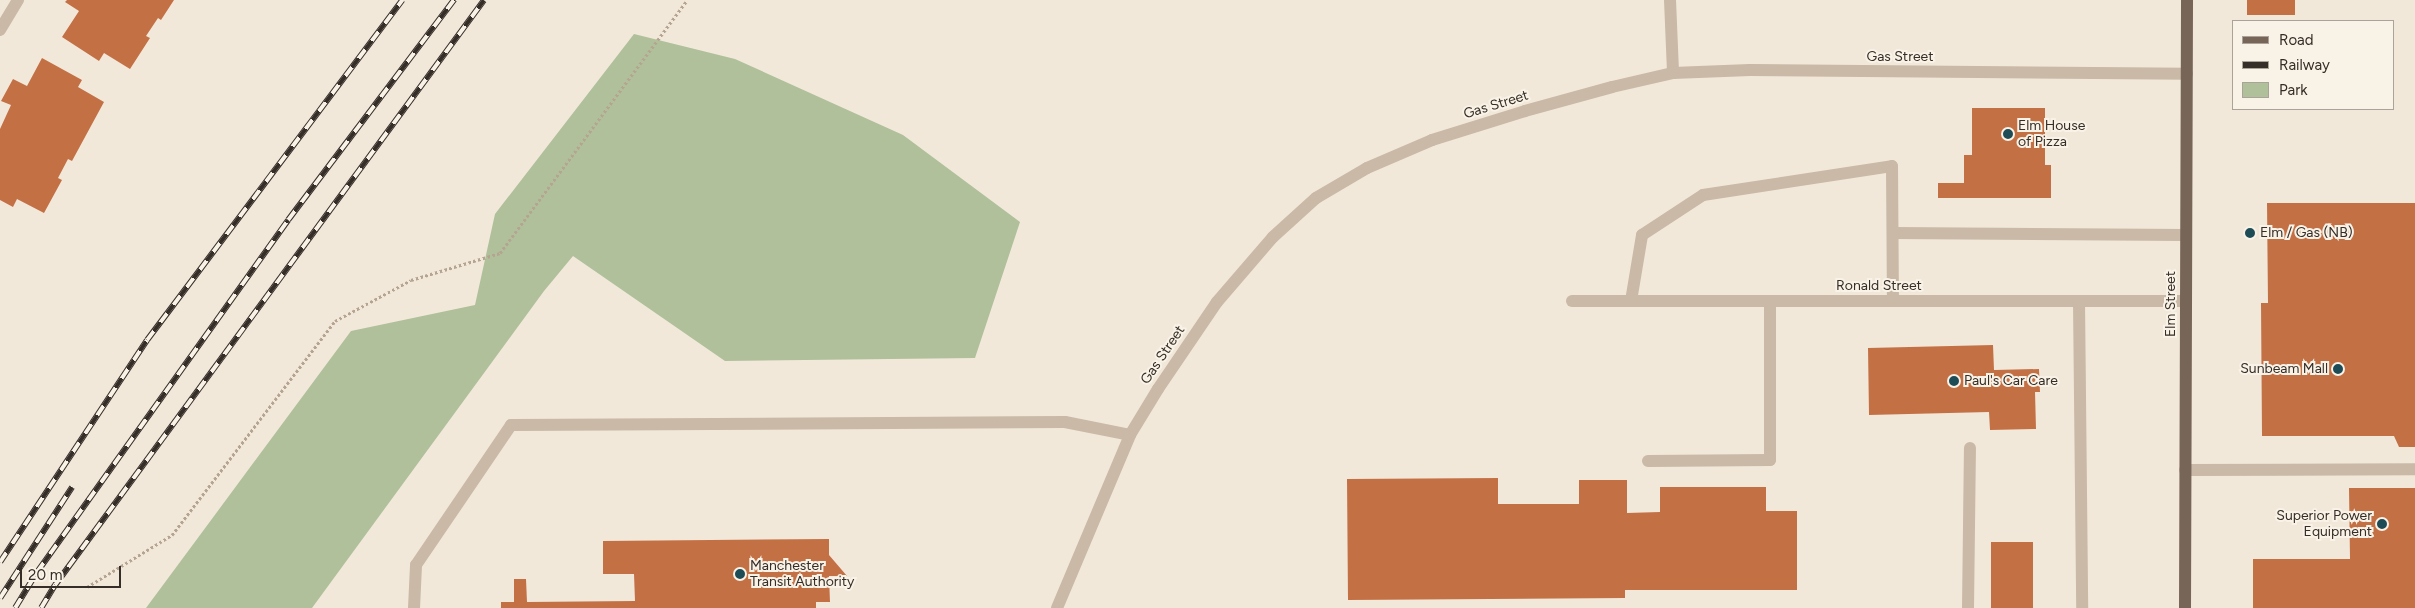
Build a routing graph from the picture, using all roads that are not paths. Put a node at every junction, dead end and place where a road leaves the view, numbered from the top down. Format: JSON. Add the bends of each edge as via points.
{"nodes":[{"id":1,"x":18,"y":0,"type":"edge"},
{"id":2,"x":1670,"y":0,"type":"edge"},
{"id":3,"x":2187,"y":0,"type":"edge"},
{"id":4,"x":0,"y":30,"type":"edge"},
{"id":5,"x":1674,"y":73,"type":"junction"},
{"id":6,"x":2187,"y":74,"type":"junction"},
{"id":7,"x":1893,"y":232,"type":"junction"},
{"id":8,"x":2186,"y":235,"type":"junction"},
{"id":9,"x":1572,"y":301,"type":"dead end"},
{"id":10,"x":1631,"y":301,"type":"junction"},
{"id":11,"x":1770,"y":301,"type":"junction"},
{"id":12,"x":1893,"y":301,"type":"junction"},
{"id":13,"x":2078,"y":301,"type":"junction"},
{"id":14,"x":2186,"y":301,"type":"junction"},
{"id":15,"x":1130,"y":435,"type":"junction"},
{"id":16,"x":1970,"y":448,"type":"dead end"},
{"id":17,"x":1648,"y":461,"type":"dead end"},
{"id":18,"x":2415,"y":469,"type":"edge"},
{"id":19,"x":2186,"y":470,"type":"junction"},
{"id":20,"x":414,"y":608,"type":"edge"},
{"id":21,"x":1057,"y":608,"type":"edge"},
{"id":22,"x":1968,"y":608,"type":"edge"},
{"id":23,"x":2082,"y":608,"type":"edge"},
{"id":24,"x":2185,"y":608,"type":"edge"}],
"edges":[{"from":1,"to":4,"type":"street"},
{"from":2,"to":5,"type":"street"},
{"from":3,"to":6,"type":"main road","name":"Elm Street"},
{"from":5,"to":6,"type":"street","name":"Gas Street","via":[[1760,70]]},
{"from":5,"to":15,"type":"street","name":"Gas Street","via":[[1602,90],[1432,140],[1367,168],[1316,198],[1273,237],[1217,302]]},
{"from":6,"to":8,"type":"main road","name":"Elm Street"},
{"from":7,"to":8,"type":"street"},
{"from":7,"to":10,"type":"street","via":[[1892,166],[1703,195],[1642,235]]},
{"from":7,"to":12,"type":"street"},
{"from":8,"to":14,"type":"main road","name":"Elm Street"},
{"from":9,"to":10,"type":"street","name":"Ronald Street"},
{"from":10,"to":11,"type":"street","name":"Ronald Street"},
{"from":11,"to":12,"type":"street","name":"Ronald Street"},
{"from":11,"to":17,"type":"street","via":[[1770,460]]},
{"from":12,"to":13,"type":"street","name":"Ronald Street"},
{"from":13,"to":14,"type":"street","name":"Ronald Street"},
{"from":13,"to":23,"type":"street"},
{"from":14,"to":19,"type":"main road","name":"Elm Street"},
{"from":15,"to":20,"type":"street","via":[[1065,422],[512,425],[416,565]]},
{"from":15,"to":21,"type":"street","name":"Gas Street"},
{"from":16,"to":22,"type":"street"},
{"from":18,"to":19,"type":"street"},
{"from":19,"to":24,"type":"main road","name":"Elm Street"}]}
